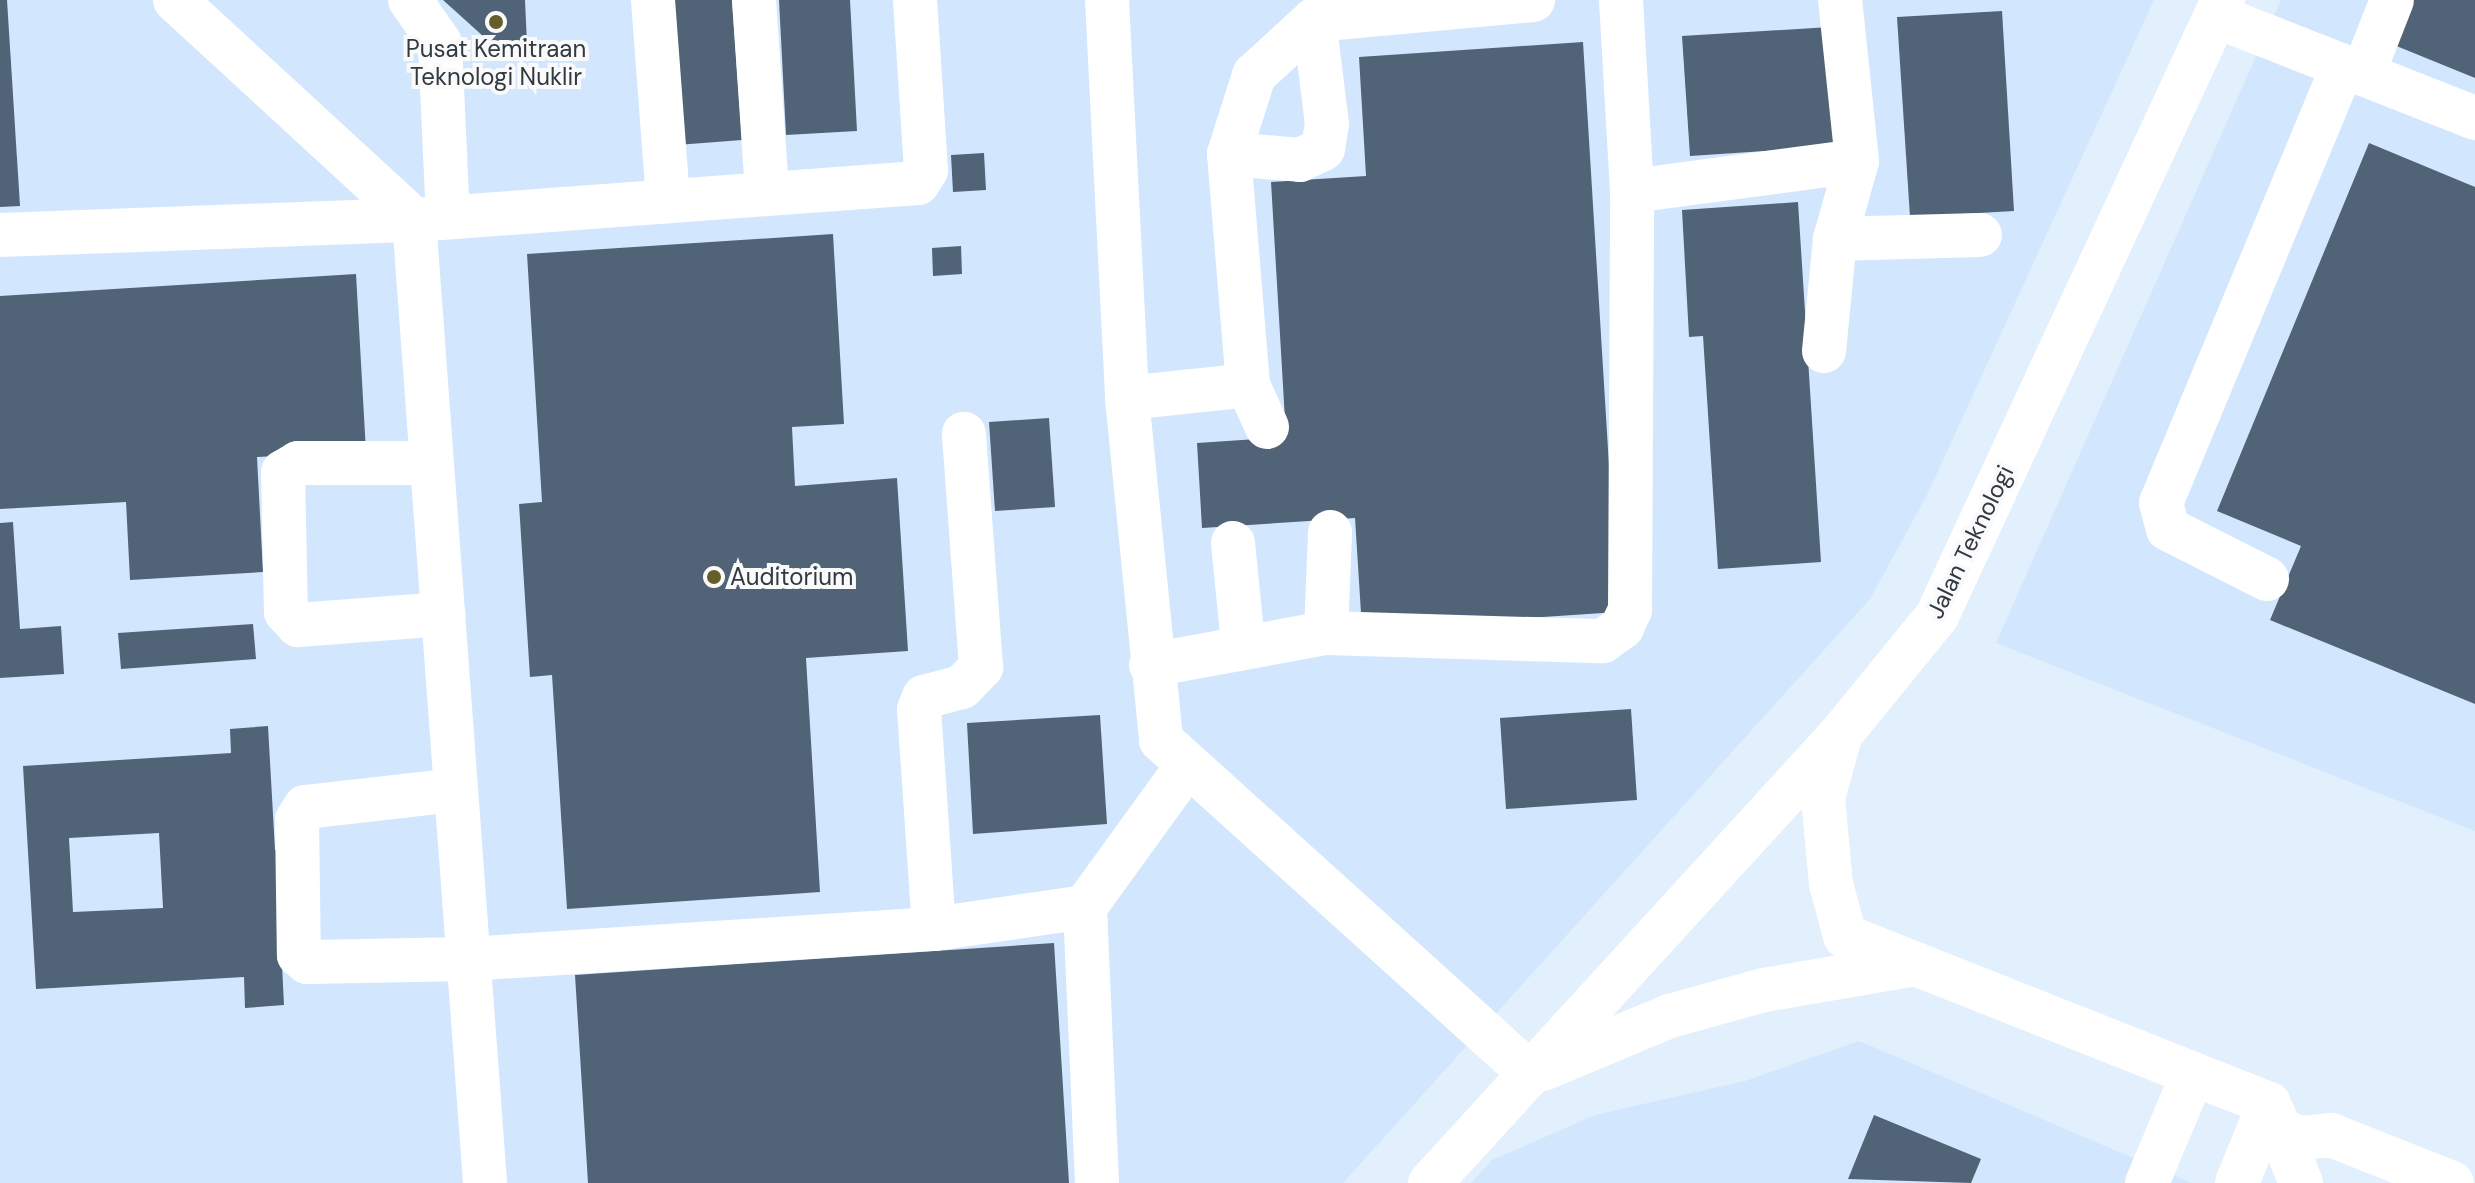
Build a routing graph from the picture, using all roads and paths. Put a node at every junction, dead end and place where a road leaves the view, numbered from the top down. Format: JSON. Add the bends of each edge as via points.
{"nodes":[{"id":1,"x":175,"y":0,"type":"edge"},
{"id":2,"x":410,"y":0,"type":"edge"},
{"id":3,"x":653,"y":0,"type":"edge"},
{"id":4,"x":754,"y":0,"type":"edge"},
{"id":5,"x":915,"y":0,"type":"edge"},
{"id":6,"x":1107,"y":0,"type":"edge"},
{"id":7,"x":1533,"y":0,"type":"edge"},
{"id":8,"x":1621,"y":0,"type":"edge"},
{"id":9,"x":1840,"y":0,"type":"edge"},
{"id":10,"x":2392,"y":0,"type":"edge"},
{"id":11,"x":2220,"y":8,"type":"edge"},
{"id":12,"x":1314,"y":20,"type":"junction"},
{"id":13,"x":2353,"y":70,"type":"junction"},
{"id":14,"x":2475,"y":118,"type":"edge"},
{"id":15,"x":1229,"y":154,"type":"junction"},
{"id":16,"x":1857,"y":161,"type":"junction"},
{"id":17,"x":1632,"y":191,"type":"junction"},
{"id":18,"x":767,"y":193,"type":"junction"},
{"id":19,"x":668,"y":201,"type":"junction"},
{"id":20,"x":431,"y":218,"type":"junction"},
{"id":21,"x":0,"y":235,"type":"edge"},
{"id":22,"x":1980,"y":235,"type":"dead end"},
{"id":23,"x":1835,"y":239,"type":"junction"},
{"id":24,"x":1824,"y":351,"type":"dead end"},
{"id":25,"x":1248,"y":385,"type":"junction"},
{"id":26,"x":1127,"y":398,"type":"junction"},
{"id":27,"x":1267,"y":427,"type":"dead end"},
{"id":28,"x":964,"y":434,"type":"dead end"},
{"id":29,"x":431,"y":463,"type":"junction"},
{"id":30,"x":1330,"y":532,"type":"dead end"},
{"id":31,"x":1233,"y":543,"type":"dead end"},
{"id":32,"x":2267,"y":579,"type":"dead end"},
{"id":33,"x":444,"y":614,"type":"junction"},
{"id":34,"x":1326,"y":633,"type":"junction"},
{"id":35,"x":1243,"y":643,"type":"junction"},
{"id":36,"x":1151,"y":665,"type":"junction"},
{"id":37,"x":1840,"y":735,"type":"junction"},
{"id":38,"x":1187,"y":766,"type":"junction"},
{"id":39,"x":455,"y":790,"type":"junction"},
{"id":40,"x":1085,"y":907,"type":"junction"},
{"id":41,"x":934,"y":929,"type":"junction"},
{"id":42,"x":468,"y":959,"type":"junction"},
{"id":43,"x":1916,"y":964,"type":"junction"},
{"id":44,"x":1530,"y":1074,"type":"junction"},
{"id":45,"x":2193,"y":1074,"type":"junction"},
{"id":46,"x":2275,"y":1117,"type":"junction"},
{"id":47,"x":2331,"y":1135,"type":"junction"},
{"id":48,"x":485,"y":1183,"type":"edge"},
{"id":49,"x":1097,"y":1183,"type":"edge"},
{"id":50,"x":1430,"y":1183,"type":"edge"},
{"id":51,"x":2147,"y":1183,"type":"edge"},
{"id":52,"x":2237,"y":1183,"type":"edge"},
{"id":53,"x":2301,"y":1183,"type":"edge"},
{"id":54,"x":2312,"y":1183,"type":"edge"},
{"id":55,"x":2452,"y":1183,"type":"edge"}],
"edges":[{"from":1,"to":20,"type":"lane"},
{"from":2,"to":20,"type":"lane","via":[[440,43]]},
{"from":3,"to":19,"type":"lane"},
{"from":4,"to":18,"type":"lane"},
{"from":5,"to":18,"type":"lane","via":[[926,170],[918,183]]},
{"from":6,"to":26,"type":"lane"},
{"from":7,"to":12,"type":"lane"},
{"from":8,"to":17,"type":"lane"},
{"from":9,"to":16,"type":"lane"},
{"from":10,"to":13,"type":"lane"},
{"from":11,"to":13,"type":"lane"},
{"from":11,"to":37,"type":"lane","name":"Jalan Teknologi","via":[[1937,616]]},
{"from":12,"to":15,"type":"lane","via":[[1254,75]]},
{"from":12,"to":15,"type":"lane","via":[[1327,124],[1323,149],[1300,160]]},
{"from":13,"to":14,"type":"lane"},
{"from":13,"to":32,"type":"lane","via":[[2161,503],[2168,529]]},
{"from":15,"to":25,"type":"lane"},
{"from":16,"to":17,"type":"lane"},
{"from":16,"to":23,"type":"lane"},
{"from":17,"to":34,"type":"lane","via":[[1630,610],[1622,627],[1603,641]]},
{"from":18,"to":19,"type":"lane"},
{"from":19,"to":20,"type":"lane"},
{"from":20,"to":21,"type":"lane"},
{"from":20,"to":29,"type":"lane"},
{"from":22,"to":23,"type":"lane"},
{"from":23,"to":24,"type":"lane"},
{"from":25,"to":26,"type":"lane"},
{"from":25,"to":27,"type":"lane"},
{"from":26,"to":36,"type":"lane"},
{"from":28,"to":41,"type":"lane","via":[[981,667],[962,687],[924,697],[919,710]]},
{"from":29,"to":33,"type":"lane"},
{"from":29,"to":33,"type":"lane","via":[[298,463],[283,472],[286,612],[298,625]]},
{"from":30,"to":34,"type":"lane"},
{"from":31,"to":35,"type":"lane"},
{"from":33,"to":39,"type":"lane"},
{"from":34,"to":35,"type":"lane"},
{"from":35,"to":36,"type":"lane"},
{"from":36,"to":38,"type":"lane","via":[[1161,740]]},
{"from":37,"to":43,"type":"lane","via":[[1823,798],[1831,884],[1845,936]]},
{"from":37,"to":44,"type":"lane","name":"Jalan Teknologi"},
{"from":38,"to":40,"type":"lane"},
{"from":38,"to":44,"type":"lane"},
{"from":39,"to":42,"type":"lane"},
{"from":39,"to":42,"type":"lane","via":[[305,807],[297,820],[299,955],[320,966]]},
{"from":40,"to":41,"type":"lane"},
{"from":40,"to":49,"type":"lane"},
{"from":41,"to":42,"type":"lane"},
{"from":42,"to":48,"type":"lane"},
{"from":43,"to":44,"type":"lane","via":[[1764,990],[1670,1016]]},
{"from":43,"to":45,"type":"lane"},
{"from":44,"to":50,"type":"lane","name":"Jalan Teknologi"},
{"from":45,"to":46,"type":"lane"},
{"from":45,"to":51,"type":"lane"},
{"from":46,"to":47,"type":"lane","via":[[2299,1138]]},
{"from":46,"to":52,"type":"lane"},
{"from":46,"to":53,"type":"lane"},
{"from":47,"to":54,"type":"lane"},
{"from":47,"to":55,"type":"lane"}]}
